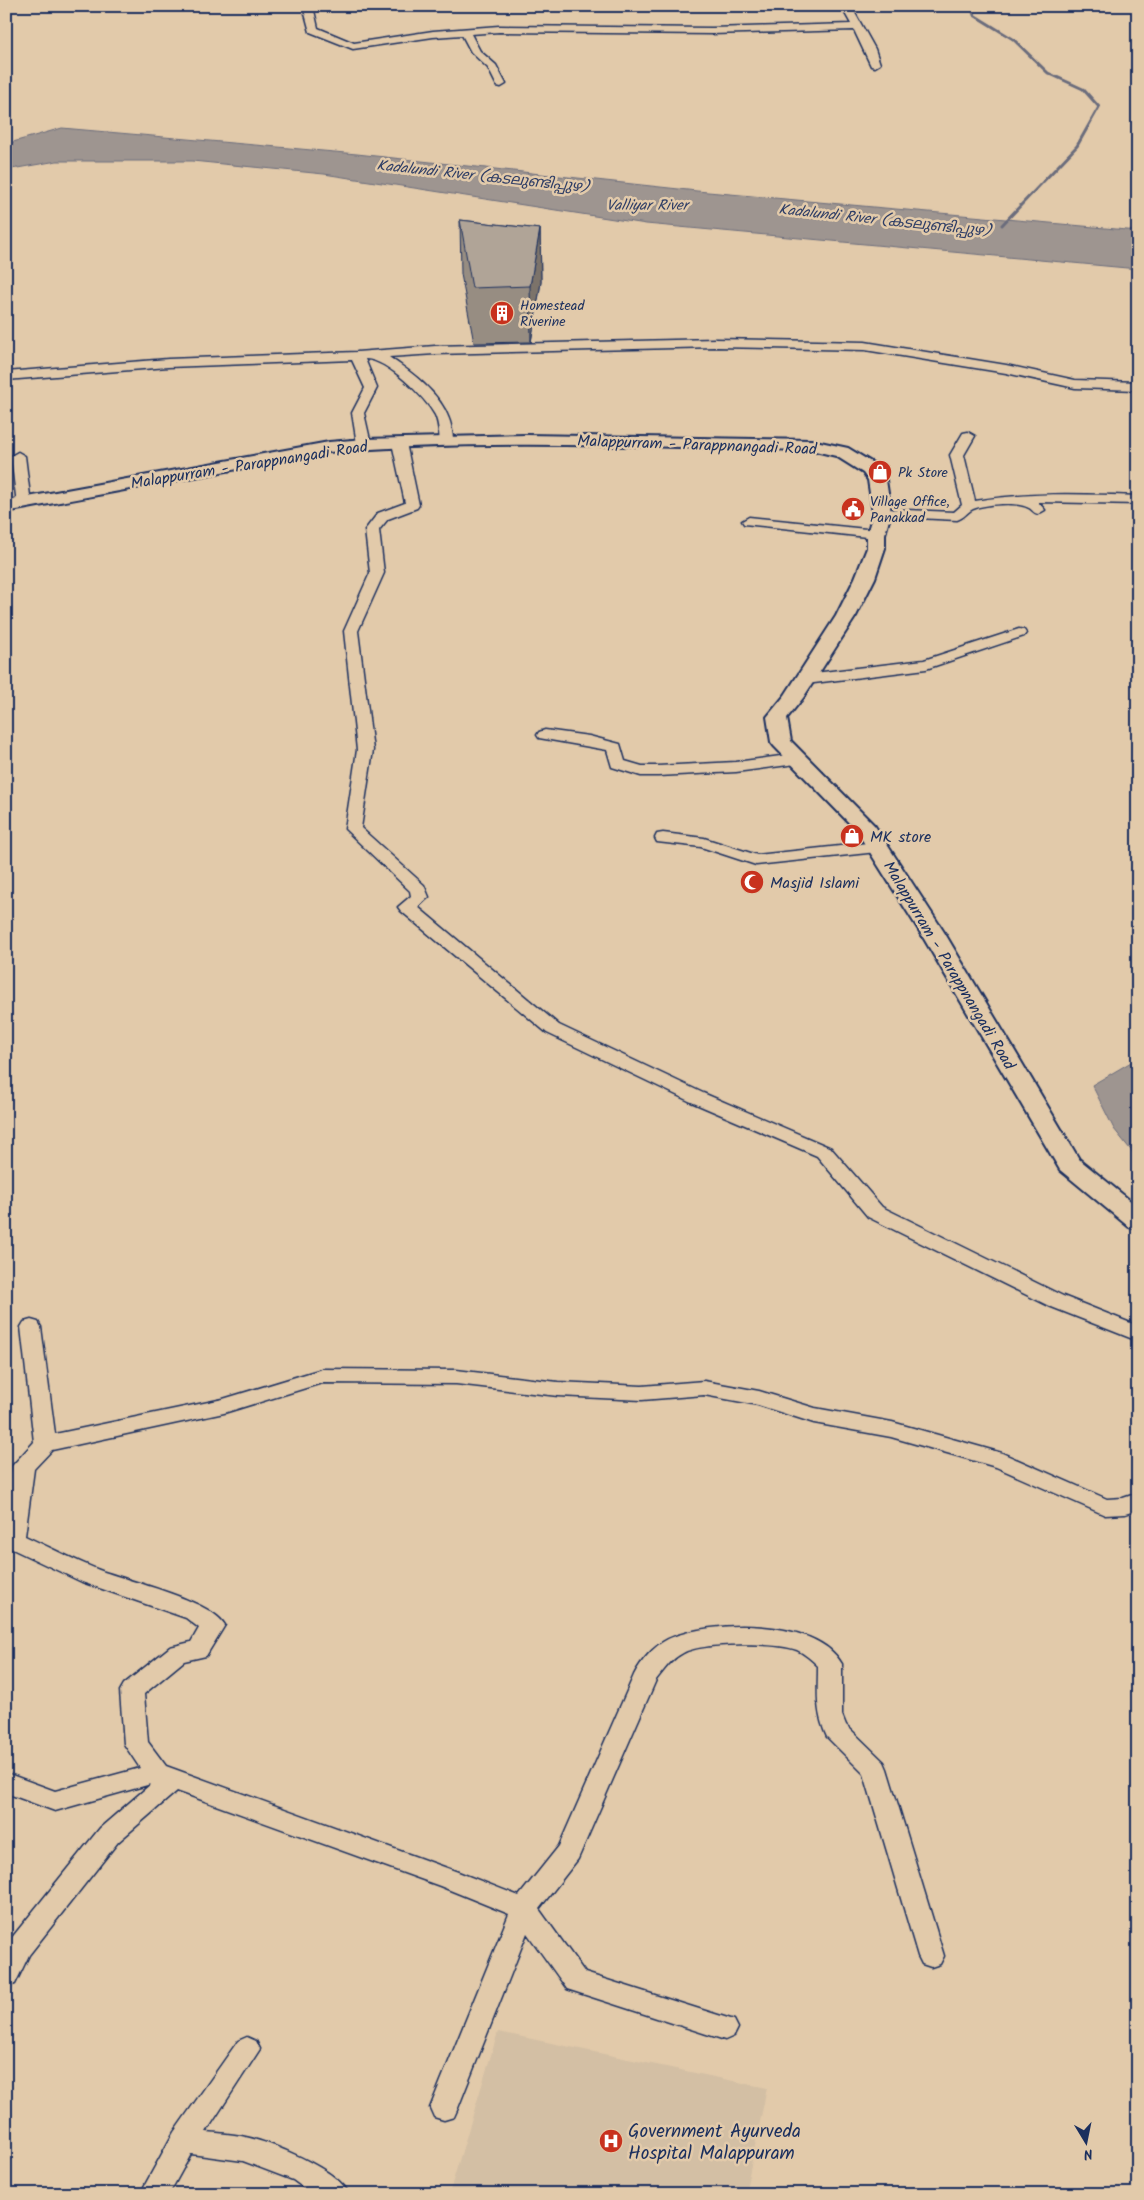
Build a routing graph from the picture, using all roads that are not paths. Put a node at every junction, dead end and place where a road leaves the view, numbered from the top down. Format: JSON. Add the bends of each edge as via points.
{"nodes":[{"id":1,"x":308,"y":6,"type":"edge"},
{"id":2,"x":846,"y":6,"type":"edge"},
{"id":3,"x":856,"y":27,"type":"junction"},
{"id":4,"x":466,"y":31,"type":"junction"},
{"id":5,"x":875,"y":64,"type":"dead end"},
{"id":6,"x":501,"y":84,"type":"dead end"},
{"id":7,"x":376,"y":355,"type":"junction"},
{"id":8,"x":357,"y":356,"type":"junction"},
{"id":9,"x":6,"y":376,"type":"edge"},
{"id":10,"x":1138,"y":386,"type":"edge"},
{"id":11,"x":968,"y":436,"type":"dead end"},
{"id":12,"x":447,"y":442,"type":"junction"},
{"id":13,"x":399,"y":443,"type":"junction"},
{"id":14,"x":364,"y":444,"type":"junction"},
{"id":15,"x":18,"y":456,"type":"dead end"},
{"id":16,"x":1012,"y":499,"type":"junction"},
{"id":17,"x":1138,"y":500,"type":"edge"},
{"id":18,"x":15,"y":506,"type":"edge"},
{"id":19,"x":969,"y":506,"type":"junction"},
{"id":20,"x":1038,"y":510,"type":"dead end"},
{"id":21,"x":882,"y":513,"type":"junction"},
{"id":22,"x":749,"y":521,"type":"dead end"},
{"id":23,"x":876,"y":534,"type":"junction"},
{"id":24,"x":1019,"y":633,"type":"dead end"},
{"id":25,"x":806,"y":679,"type":"junction"},
{"id":26,"x":545,"y":735,"type":"dead end"},
{"id":27,"x":796,"y":760,"type":"junction"},
{"id":28,"x":663,"y":838,"type":"dead end"},
{"id":29,"x":877,"y":847,"type":"junction"},
{"id":30,"x":1138,"y":1221,"type":"edge"},
{"id":31,"x":31,"y":1327,"type":"dead end"},
{"id":32,"x":1138,"y":1334,"type":"edge"},
{"id":33,"x":44,"y":1444,"type":"junction"},
{"id":34,"x":1138,"y":1501,"type":"edge"},
{"id":35,"x":165,"y":1776,"type":"junction"},
{"id":36,"x":6,"y":1783,"type":"edge"},
{"id":37,"x":524,"y":1909,"type":"junction"},
{"id":38,"x":931,"y":1956,"type":"dead end"},
{"id":39,"x":6,"y":1976,"type":"edge"},
{"id":40,"x":725,"y":2028,"type":"dead end"},
{"id":41,"x":248,"y":2049,"type":"dead end"},
{"id":42,"x":444,"y":2108,"type":"dead end"},
{"id":43,"x":184,"y":2141,"type":"junction"},
{"id":44,"x":154,"y":2194,"type":"edge"},
{"id":45,"x":334,"y":2194,"type":"edge"}],
"edges":[{"from":1,"to":4,"type":"street","via":[[313,30],[353,46]]},
{"from":2,"to":3,"type":"street"},
{"from":3,"to":4,"type":"street","via":[[751,31]]},
{"from":3,"to":5,"type":"street","via":[[872,49]]},
{"from":4,"to":6,"type":"street","via":[[476,52],[492,67]]},
{"from":7,"to":8,"type":"street"},
{"from":7,"to":10,"type":"street","via":[[435,350],[715,343],[865,346],[1075,384]]},
{"from":7,"to":12,"type":"street","via":[[398,368],[442,416]]},
{"from":8,"to":9,"type":"street","via":[[168,363]]},
{"from":8,"to":14,"type":"street","via":[[370,388],[358,413]]},
{"from":11,"to":19,"type":"street","via":[[957,454]]},
{"from":12,"to":13,"type":"main road","name":"Malappurram - Parappnangadi Road"},
{"from":12,"to":21,"type":"main road","name":"Malappurram - Parappnangadi Road","via":[[546,440],[811,445],[842,452],[870,469],[877,480]]},
{"from":13,"to":14,"type":"main road","name":"Malappurram - Parappnangadi Road"},
{"from":13,"to":32,"type":"street","via":[[412,505],[383,516],[372,530],[377,573],[351,631],[365,750],[353,829],[418,889],[420,897],[407,907],[553,1029],[696,1097],[824,1152],[875,1212],[1056,1301]]},
{"from":14,"to":18,"type":"main road","name":"Malappurram - Parappnangadi Road","via":[[205,469]]},
{"from":15,"to":18,"type":"street"},
{"from":16,"to":17,"type":"street"},
{"from":16,"to":19,"type":"street"},
{"from":16,"to":20,"type":"street","via":[[1034,505]]},
{"from":19,"to":21,"type":"street","via":[[957,516]]},
{"from":21,"to":23,"type":"main road","name":"Malappurram - Parappnangadi Road"},
{"from":22,"to":23,"type":"street"},
{"from":23,"to":25,"type":"main road","name":"Malappurram - Parappnangadi Road","via":[[876,548],[865,578],[846,616]]},
{"from":24,"to":25,"type":"street","via":[[926,664]]},
{"from":25,"to":27,"type":"main road","name":"Malappurram - Parappnangadi Road","via":[[776,717],[782,742]]},
{"from":26,"to":27,"type":"street","via":[[614,747],[618,764],[641,771],[736,767]]},
{"from":27,"to":29,"type":"main road","name":"Malappurram - Parappnangadi Road","via":[[864,826]]},
{"from":28,"to":29,"type":"street","via":[[704,843],[756,860]]},
{"from":29,"to":30,"type":"main road","name":"Malappurram - Parappnangadi Road","via":[[932,932],[1069,1164]]},
{"from":31,"to":33,"type":"street"},
{"from":33,"to":34,"type":"street","via":[[224,1406],[322,1376],[456,1377],[558,1389],[642,1393],[704,1388],[892,1430],[1002,1461],[1105,1507],[1126,1506]]},
{"from":33,"to":35,"type":"street","via":[[23,1466],[13,1540],[90,1576],[194,1612],[213,1625],[198,1650],[178,1653],[132,1691],[136,1744]]},
{"from":35,"to":36,"type":"street","via":[[55,1801]]},
{"from":35,"to":37,"type":"street"},
{"from":35,"to":39,"type":"street","via":[[109,1835],[19,1948]]},
{"from":37,"to":38,"type":"street","via":[[569,1852],[646,1675],[663,1654],[677,1645],[721,1636],[774,1638],[798,1641],[821,1654],[830,1664],[830,1715],[836,1730],[875,1769]]},
{"from":37,"to":40,"type":"street","via":[[576,1981]]},
{"from":37,"to":42,"type":"street"},
{"from":41,"to":43,"type":"street"},
{"from":43,"to":44,"type":"street"},
{"from":43,"to":45,"type":"street","via":[[243,2149],[303,2171]]}]}
